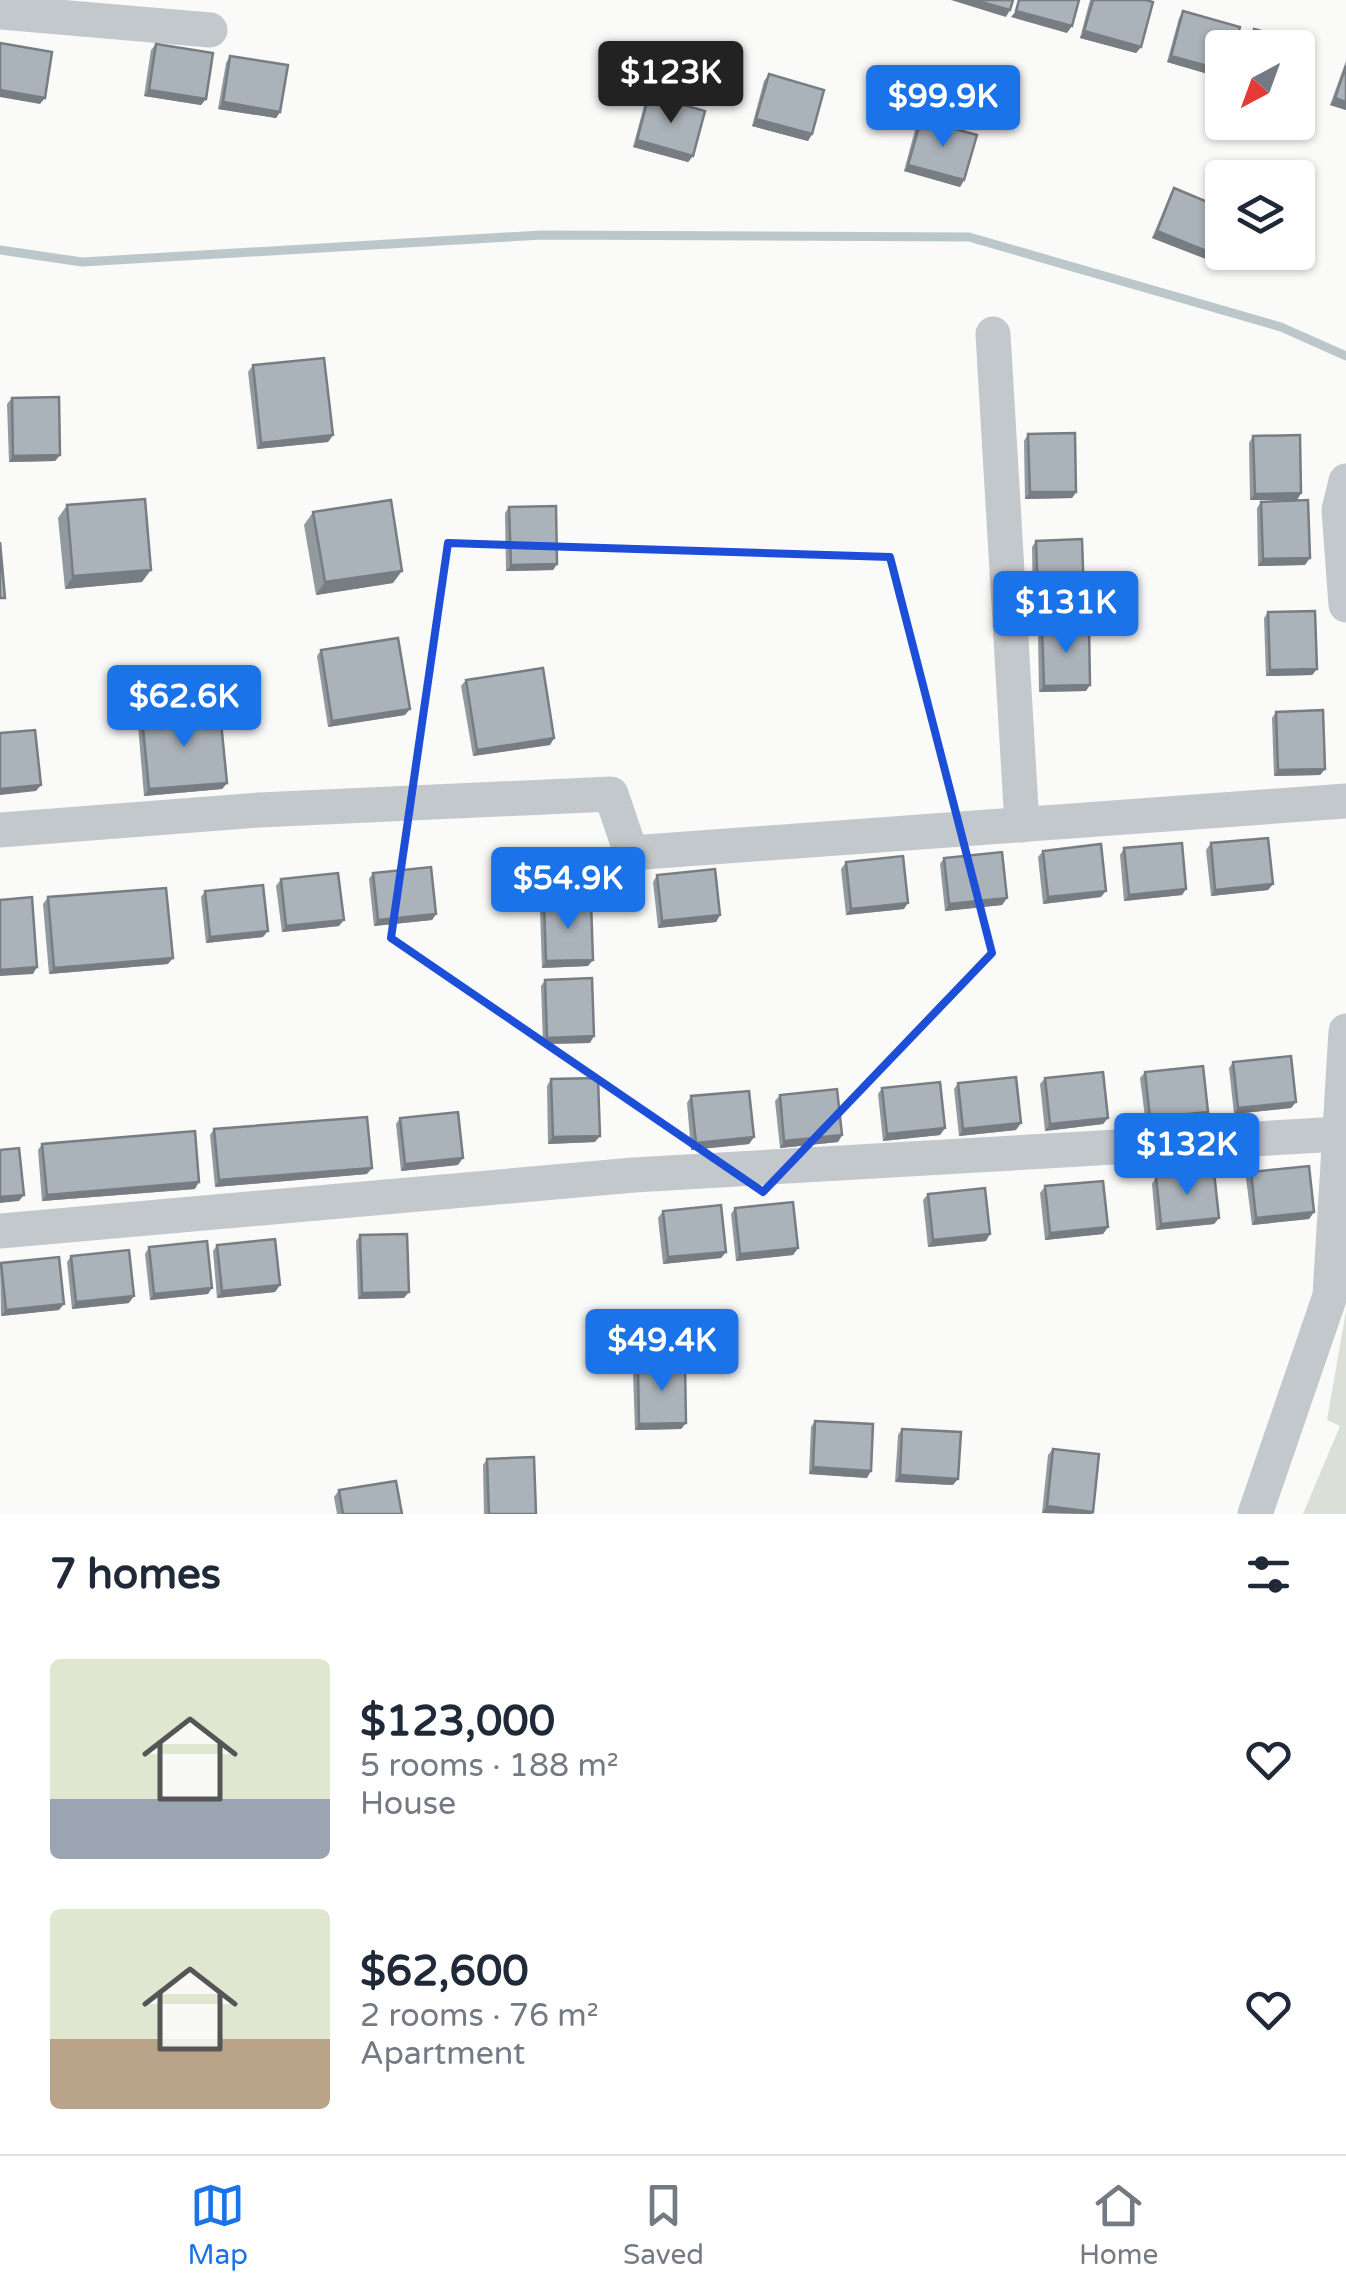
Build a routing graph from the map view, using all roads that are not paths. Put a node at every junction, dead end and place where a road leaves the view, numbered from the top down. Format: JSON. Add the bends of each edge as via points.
{"nodes":[{"id":1,"x":0,"y":12,"type":"edge"},
{"id":2,"x":210,"y":30,"type":"dead end"},
{"id":3,"x":993,"y":334,"type":"dead end"},
{"id":4,"x":1346,"y":482,"type":"edge"},
{"id":5,"x":1346,"y":605,"type":"edge"},
{"id":6,"x":1346,"y":802,"type":"edge"},
{"id":7,"x":1022,"y":825,"type":"junction"},
{"id":8,"x":0,"y":830,"type":"edge"},
{"id":9,"x":1346,"y":1031,"type":"edge"},
{"id":10,"x":1340,"y":1134,"type":"junction"},
{"id":11,"x":0,"y":1231,"type":"edge"},
{"id":12,"x":1255,"y":1514,"type":"edge"}],
"edges":[{"from":1,"to":2,"type":"street"},
{"from":3,"to":7,"type":"street"},
{"from":4,"to":5,"type":"street","via":[[1340,510]]},
{"from":6,"to":7,"type":"street"},
{"from":7,"to":8,"type":"street","via":[[631,853],[612,794]]},
{"from":9,"to":10,"type":"street"},
{"from":10,"to":11,"type":"street","via":[[634,1175]]},
{"from":10,"to":12,"type":"street","via":[[1330,1296]]}]}
